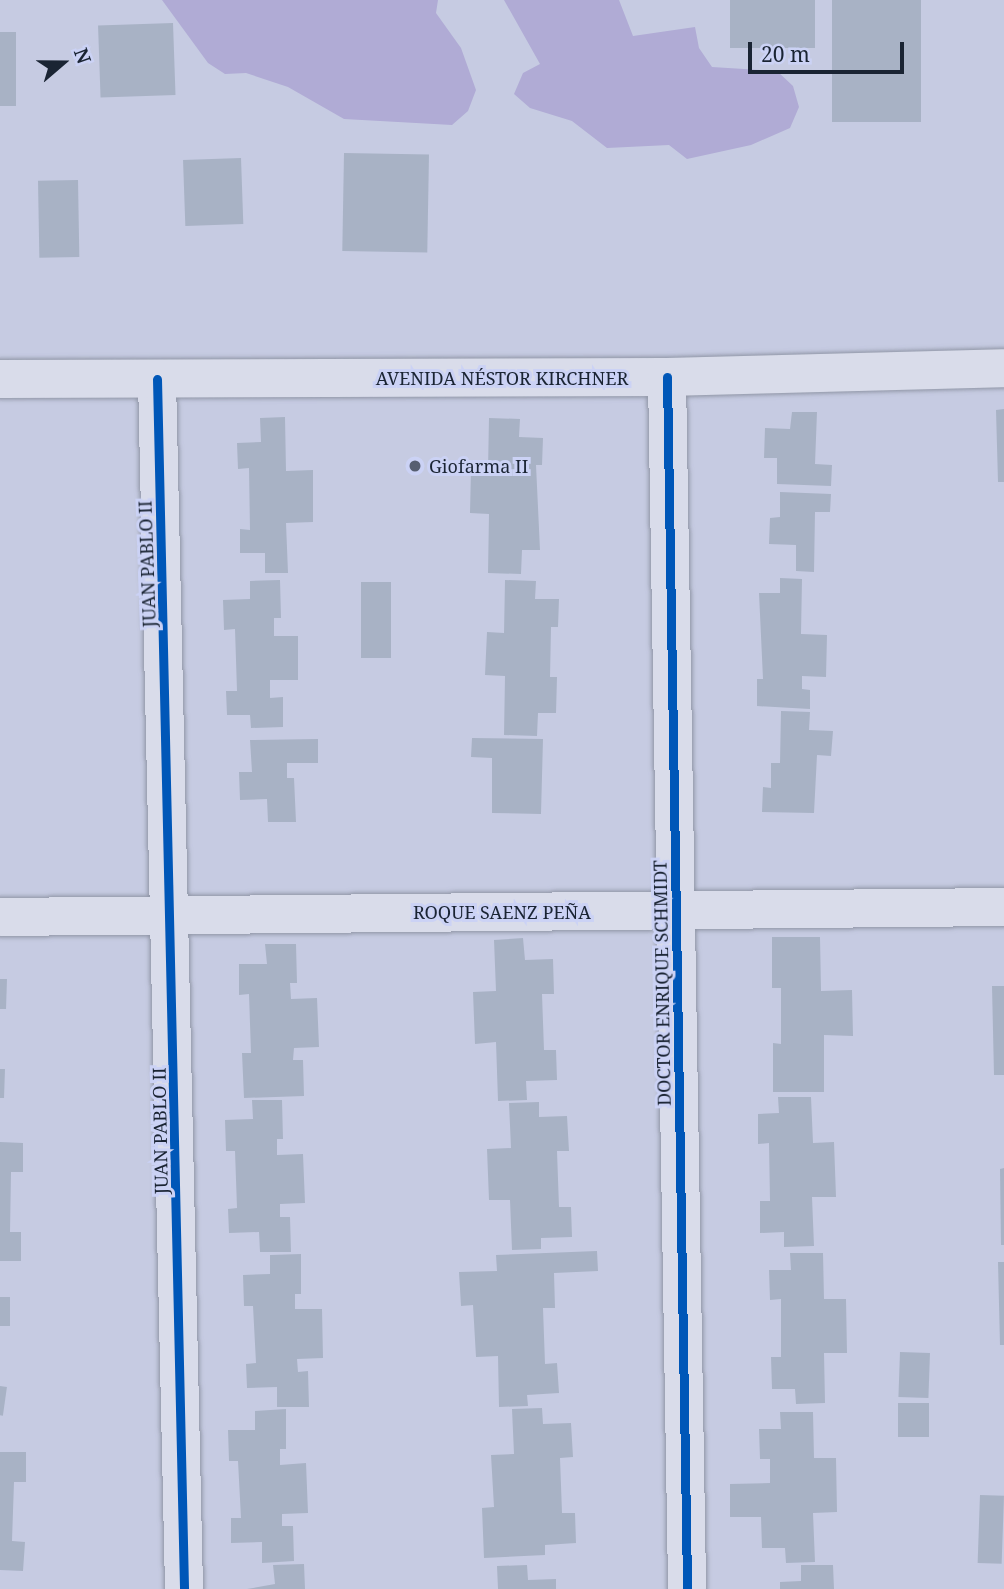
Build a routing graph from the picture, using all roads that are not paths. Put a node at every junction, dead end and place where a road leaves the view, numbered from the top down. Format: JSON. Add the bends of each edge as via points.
{"nodes":[{"id":1,"x":1004,"y":368,"type":"edge"},
{"id":2,"x":667,"y":377,"type":"junction"},
{"id":3,"x":0,"y":379,"type":"edge"},
{"id":4,"x":157,"y":379,"type":"junction"},
{"id":5,"x":1004,"y":907,"type":"edge"},
{"id":6,"x":677,"y":911,"type":"junction"},
{"id":7,"x":173,"y":915,"type":"junction"},
{"id":8,"x":0,"y":917,"type":"edge"},
{"id":9,"x":184,"y":1589,"type":"edge"},
{"id":10,"x":687,"y":1589,"type":"edge"}],
"edges":[{"from":1,"to":2,"type":"street","name":"AVENIDA NÉSTOR KIRCHNER"},
{"from":2,"to":4,"type":"street","name":"AVENIDA NÉSTOR KIRCHNER"},
{"from":2,"to":6,"type":"street","name":"DOCTOR ENRIQUE SCHMIDT"},
{"from":3,"to":4,"type":"street","name":"AVENIDA NÉSTOR KIRCHNER"},
{"from":4,"to":7,"type":"street","name":"JUAN PABLO II"},
{"from":5,"to":6,"type":"street","name":"ROQUE SAENZ PEÑA"},
{"from":6,"to":7,"type":"street","name":"ROQUE SAENZ PEÑA"},
{"from":6,"to":10,"type":"street","name":"DOCTOR ENRIQUE SCHMIDT"},
{"from":7,"to":8,"type":"street","name":"ROQUE SAENZ PEÑA"},
{"from":7,"to":9,"type":"street","name":"JUAN PABLO II"}]}
